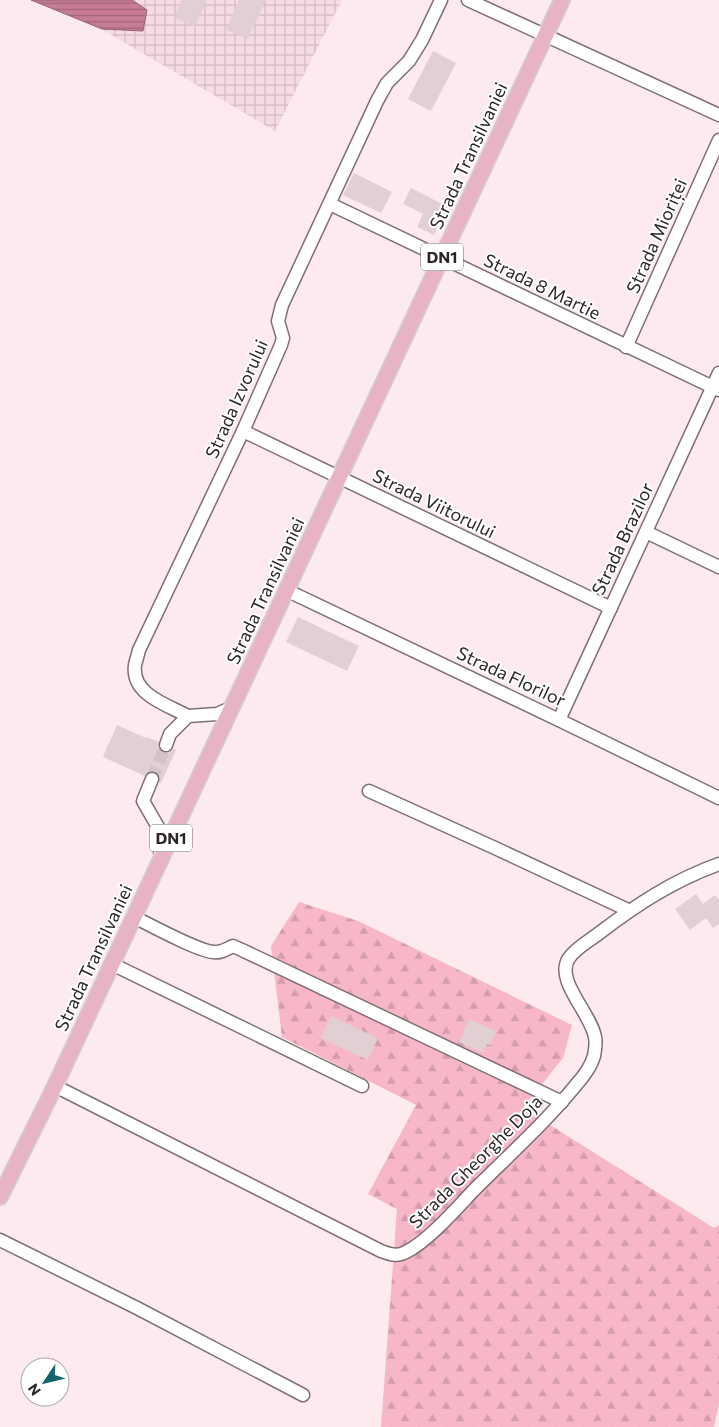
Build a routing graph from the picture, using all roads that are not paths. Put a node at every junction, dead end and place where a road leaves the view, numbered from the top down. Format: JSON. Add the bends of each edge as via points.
{"nodes":[{"id":1,"x":441,"y":0,"type":"edge"},
{"id":2,"x":468,"y":0,"type":"edge"},
{"id":3,"x":562,"y":0,"type":"edge"},
{"id":4,"x":546,"y":36,"type":"junction"},
{"id":5,"x":719,"y":115,"type":"edge"},
{"id":6,"x":719,"y":140,"type":"edge"},
{"id":7,"x":330,"y":204,"type":"junction"},
{"id":8,"x":441,"y":258,"type":"junction"},
{"id":9,"x":626,"y":346,"type":"junction"},
{"id":10,"x":719,"y":373,"type":"edge"},
{"id":11,"x":716,"y":388,"type":"edge"},
{"id":12,"x":243,"y":430,"type":"junction"},
{"id":13,"x":339,"y":478,"type":"junction"},
{"id":14,"x":646,"y":532,"type":"junction"},
{"id":15,"x":719,"y":567,"type":"edge"},
{"id":16,"x":286,"y":590,"type":"junction"},
{"id":17,"x":611,"y":608,"type":"junction"},
{"id":18,"x":233,"y":707,"type":"junction"},
{"id":19,"x":188,"y":716,"type":"junction"},
{"id":20,"x":559,"y":720,"type":"junction"},
{"id":21,"x":166,"y":745,"type":"tunnel mouth"},
{"id":22,"x":152,"y":779,"type":"tunnel mouth"},
{"id":23,"x":369,"y":791,"type":"dead end"},
{"id":24,"x":719,"y":798,"type":"edge"},
{"id":25,"x":161,"y":860,"type":"junction"},
{"id":26,"x":719,"y":864,"type":"edge"},
{"id":27,"x":628,"y":910,"type":"junction"},
{"id":28,"x":134,"y":918,"type":"junction"},
{"id":29,"x":112,"y":964,"type":"junction"},
{"id":30,"x":55,"y":1086,"type":"junction"},
{"id":31,"x":362,"y":1086,"type":"dead end"},
{"id":32,"x":562,"y":1102,"type":"junction"},
{"id":33,"x":0,"y":1196,"type":"edge"},
{"id":34,"x":0,"y":1240,"type":"edge"},
{"id":35,"x":303,"y":1395,"type":"dead end"}],
"edges":[{"from":1,"to":7,"type":"street","name":"Strada Izvorului","via":[[409,61],[387,83],[377,101]]},
{"from":2,"to":4,"type":"street"},
{"from":3,"to":4,"type":"main road","name":"Strada Transilvaniei","number":"DN1"},
{"from":4,"to":5,"type":"street"},
{"from":4,"to":8,"type":"main road","name":"Strada Transilvaniei","number":"DN1"},
{"from":6,"to":9,"type":"street","name":"Strada Mioriței"},
{"from":7,"to":8,"type":"street","name":"Strada 8 Martie"},
{"from":7,"to":12,"type":"street","name":"Strada Izvorului","via":[[282,305],[278,321],[283,338]]},
{"from":8,"to":9,"type":"street","name":"Strada 8 Martie"},
{"from":8,"to":13,"type":"main road","name":"Strada Transilvaniei","number":"DN1"},
{"from":9,"to":11,"type":"street","name":"Strada 8 Martie"},
{"from":10,"to":11,"type":"street","name":"Strada Brazilor"},
{"from":11,"to":14,"type":"street","name":"Strada Brazilor"},
{"from":12,"to":13,"type":"street","name":"Strada Viitorului"},
{"from":12,"to":19,"type":"street","name":"Strada Izvorului","via":[[139,650],[135,666],[136,678],[144,693]]},
{"from":13,"to":16,"type":"main road","name":"Strada Transilvaniei","number":"DN1"},
{"from":13,"to":17,"type":"street","name":"Strada Viitorului"},
{"from":14,"to":15,"type":"street"},
{"from":14,"to":17,"type":"street","name":"Strada Brazilor"},
{"from":16,"to":18,"type":"main road","name":"Strada Transilvaniei","number":"DN1"},
{"from":16,"to":20,"type":"street","name":"Strada Florilor"},
{"from":17,"to":20,"type":"street","name":"Strada Brazilor"},
{"from":18,"to":19,"type":"street","via":[[218,714]]},
{"from":18,"to":25,"type":"main road","name":"Strada Transilvaniei","number":"DN1"},
{"from":19,"to":21,"type":"street","via":[[170,734]]},
{"from":20,"to":24,"type":"street","name":"Strada Florilor"},
{"from":22,"to":25,"type":"street","via":[[143,802],[158,827]]},
{"from":23,"to":27,"type":"street"},
{"from":25,"to":28,"type":"main road","name":"Strada Transilvaniei","number":"DN1"},
{"from":26,"to":27,"type":"street","name":"Strada Gheorghe Doja","via":[[660,891]]},
{"from":27,"to":32,"type":"street","name":"Strada Gheorghe Doja","via":[[577,950],[566,964],[566,980],[596,1038],[590,1067]]},
{"from":28,"to":29,"type":"main road","name":"Strada Transilvaniei","number":"DN1"},
{"from":28,"to":32,"type":"street","via":[[214,952],[233,946]]},
{"from":29,"to":30,"type":"main road","name":"Strada Transilvaniei","number":"DN1"},
{"from":29,"to":31,"type":"street"},
{"from":30,"to":32,"type":"street","name":"Strada Gheorghe Doja","via":[[391,1255],[408,1252],[433,1232]]},
{"from":30,"to":33,"type":"main road","name":"Strada Transilvaniei","number":"DN1"},
{"from":34,"to":35,"type":"street"}]}
